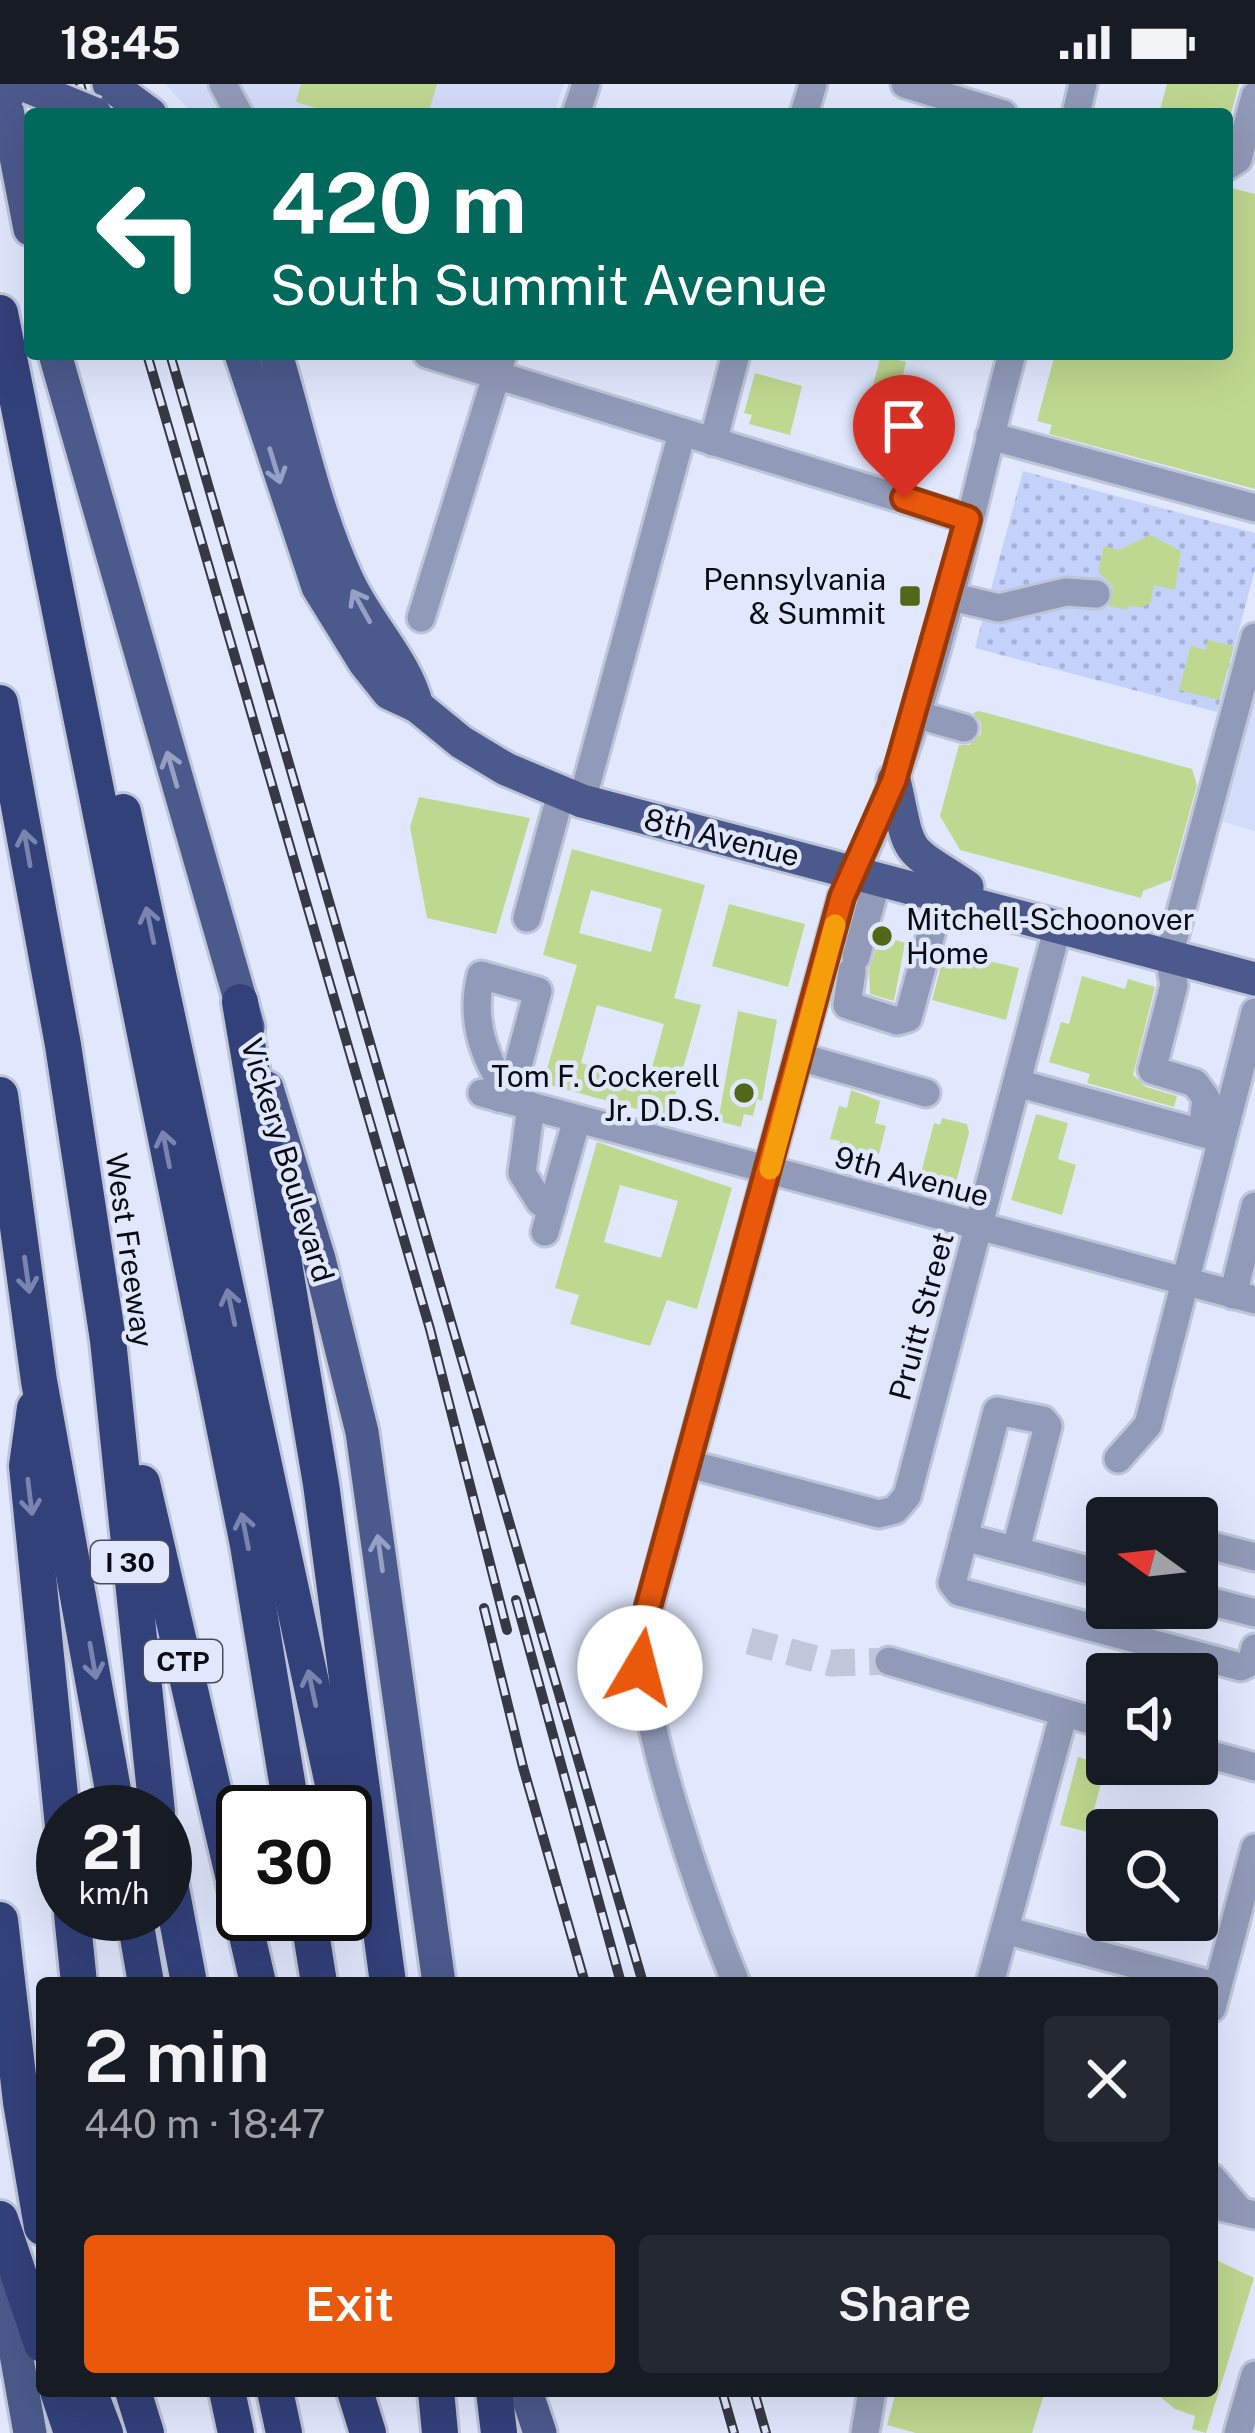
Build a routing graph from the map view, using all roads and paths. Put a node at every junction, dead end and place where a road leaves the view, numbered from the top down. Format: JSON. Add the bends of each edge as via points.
{"nodes":[{"id":1,"x":905,"y":84,"type":"edge"},
{"id":2,"x":17,"y":85,"type":"edge"},
{"id":3,"x":1255,"y":96,"type":"edge"},
{"id":4,"x":71,"y":108,"type":"edge"},
{"id":5,"x":983,"y":108,"type":"edge"},
{"id":6,"x":24,"y":157,"type":"edge"},
{"id":7,"x":1233,"y":162,"type":"edge"},
{"id":8,"x":0,"y":313,"type":"edge"},
{"id":9,"x":58,"y":360,"type":"edge"},
{"id":10,"x":243,"y":360,"type":"edge"},
{"id":11,"x":278,"y":360,"type":"edge"},
{"id":12,"x":467,"y":360,"type":"edge"},
{"id":13,"x":734,"y":360,"type":"edge"},
{"id":14,"x":1010,"y":360,"type":"edge"},
{"id":15,"x":10,"y":361,"type":"junction"},
{"id":16,"x":500,"y":365,"type":"edge"},
{"id":17,"x":682,"y":433,"type":"junction"},
{"id":18,"x":990,"y":436,"type":"junction"},
{"id":19,"x":713,"y":442,"type":"junction"},
{"id":20,"x":1255,"y":508,"type":"edge"},
{"id":21,"x":968,"y":519,"type":"junction"},
{"id":22,"x":1096,"y":594,"type":"dead end"},
{"id":23,"x":948,"y":596,"type":"junction"},
{"id":24,"x":421,"y":618,"type":"dead end"},
{"id":25,"x":1255,"y":637,"type":"edge"},
{"id":26,"x":0,"y":703,"type":"edge"},
{"id":27,"x":417,"y":706,"type":"junction"},
{"id":28,"x":915,"y":714,"type":"junction"},
{"id":29,"x":964,"y":728,"type":"dead end"},
{"id":30,"x":894,"y":780,"type":"junction"},
{"id":31,"x":572,"y":797,"type":"junction"},
{"id":32,"x":867,"y":874,"type":"junction"},
{"id":33,"x":942,"y":894,"type":"junction"},
{"id":34,"x":1003,"y":911,"type":"junction"},
{"id":35,"x":527,"y":918,"type":"dead end"},
{"id":36,"x":1058,"y":926,"type":"junction"},
{"id":37,"x":1169,"y":956,"type":"junction"},
{"id":38,"x":1255,"y":979,"type":"edge"},
{"id":39,"x":241,"y":1002,"type":"junction"},
{"id":40,"x":1255,"y":1012,"type":"edge"},
{"id":41,"x":800,"y":1057,"type":"junction"},
{"id":42,"x":1017,"y":1083,"type":"junction"},
{"id":43,"x":495,"y":1092,"type":"dead end"},
{"id":44,"x":926,"y":1093,"type":"dead end"},
{"id":45,"x":0,"y":1094,"type":"edge"},
{"id":46,"x":531,"y":1106,"type":"junction"},
{"id":47,"x":577,"y":1119,"type":"junction"},
{"id":48,"x":1212,"y":1136,"type":"junction"},
{"id":49,"x":769,"y":1171,"type":"junction"},
{"id":50,"x":1255,"y":1205,"type":"edge"},
{"id":51,"x":979,"y":1228,"type":"junction"},
{"id":52,"x":1251,"y":1238,"type":"edge"},
{"id":53,"x":1184,"y":1282,"type":"junction"},
{"id":54,"x":1244,"y":1297,"type":"edge"},
{"id":55,"x":108,"y":1340,"type":"junction"},
{"id":56,"x":39,"y":1381,"type":"junction"},
{"id":57,"x":1118,"y":1459,"type":"dead end"},
{"id":58,"x":689,"y":1464,"type":"junction"},
{"id":59,"x":964,"y":1538,"type":"junction"},
{"id":60,"x":1218,"y":1547,"type":"edge"},
{"id":61,"x":1016,"y":1550,"type":"junction"},
{"id":62,"x":1255,"y":1557,"type":"edge"},
{"id":63,"x":1086,"y":1569,"type":"edge"},
{"id":64,"x":1218,"y":1603,"type":"edge"},
{"id":65,"x":1255,"y":1613,"type":"edge"},
{"id":66,"x":1255,"y":1648,"type":"edge"},
{"id":67,"x":889,"y":1661,"type":"tunnel mouth"},
{"id":68,"x":1064,"y":1713,"type":"junction"},
{"id":69,"x":1086,"y":1719,"type":"edge"},
{"id":70,"x":1218,"y":1757,"type":"edge"},
{"id":71,"x":1255,"y":1767,"type":"edge"},
{"id":72,"x":59,"y":1785,"type":"edge"},
{"id":73,"x":112,"y":1785,"type":"edge"},
{"id":74,"x":154,"y":1785,"type":"edge"},
{"id":75,"x":288,"y":1785,"type":"edge"},
{"id":76,"x":341,"y":1785,"type":"edge"},
{"id":77,"x":344,"y":1785,"type":"edge"},
{"id":78,"x":1255,"y":1848,"type":"edge"},
{"id":79,"x":372,"y":1916,"type":"edge"},
{"id":80,"x":0,"y":1922,"type":"edge"},
{"id":81,"x":1005,"y":1930,"type":"junction"},
{"id":82,"x":75,"y":1941,"type":"edge"},
{"id":83,"x":139,"y":1941,"type":"edge"},
{"id":84,"x":180,"y":1941,"type":"edge"},
{"id":85,"x":313,"y":1941,"type":"edge"},
{"id":86,"x":368,"y":1941,"type":"edge"},
{"id":87,"x":79,"y":1977,"type":"edge"},
{"id":88,"x":145,"y":1977,"type":"edge"},
{"id":89,"x":187,"y":1977,"type":"edge"},
{"id":90,"x":257,"y":1977,"type":"edge"},
{"id":91,"x":319,"y":1977,"type":"edge"},
{"id":92,"x":376,"y":1977,"type":"edge"},
{"id":93,"x":387,"y":1977,"type":"edge"},
{"id":94,"x":438,"y":1977,"type":"edge"},
{"id":95,"x":734,"y":1977,"type":"edge"},
{"id":96,"x":992,"y":1977,"type":"edge"},
{"id":97,"x":1167,"y":1977,"type":"edge"},
{"id":98,"x":1216,"y":1977,"type":"edge"},
{"id":99,"x":36,"y":2184,"type":"edge"},
{"id":100,"x":0,"y":2219,"type":"edge"},
{"id":101,"x":0,"y":2263,"type":"edge"},
{"id":102,"x":36,"y":2326,"type":"edge"},
{"id":103,"x":1255,"y":2375,"type":"edge"},
{"id":104,"x":60,"y":2397,"type":"edge"},
{"id":105,"x":91,"y":2397,"type":"edge"},
{"id":106,"x":135,"y":2397,"type":"edge"},
{"id":107,"x":228,"y":2397,"type":"edge"},
{"id":108,"x":276,"y":2397,"type":"edge"},
{"id":109,"x":357,"y":2397,"type":"edge"},
{"id":110,"x":383,"y":2397,"type":"edge"},
{"id":111,"x":437,"y":2397,"type":"edge"},
{"id":112,"x":495,"y":2397,"type":"edge"},
{"id":113,"x":528,"y":2397,"type":"edge"},
{"id":114,"x":871,"y":2397,"type":"edge"},
{"id":115,"x":30,"y":2433,"type":"edge"},
{"id":116,"x":72,"y":2433,"type":"edge"},
{"id":117,"x":105,"y":2433,"type":"edge"},
{"id":118,"x":146,"y":2433,"type":"edge"},
{"id":119,"x":236,"y":2433,"type":"edge"},
{"id":120,"x":284,"y":2433,"type":"edge"},
{"id":121,"x":368,"y":2433,"type":"edge"},
{"id":122,"x":388,"y":2433,"type":"edge"},
{"id":123,"x":440,"y":2433,"type":"edge"},
{"id":124,"x":500,"y":2433,"type":"edge"},
{"id":125,"x":540,"y":2433,"type":"edge"},
{"id":126,"x":865,"y":2433,"type":"edge"},
{"id":127,"x":1238,"y":2433,"type":"edge"}],
"edges":[{"from":1,"to":5,"type":"street"},
{"from":2,"to":4,"type":"main road","bridge":true},
{"from":2,"to":6,"type":"main road"},
{"from":3,"to":7,"type":"street"},
{"from":8,"to":15,"type":"highway"},
{"from":39,"to":9,"type":"main road","name":"Vickery Boulevard","one_way":true},
{"from":10,"to":27,"type":"main road","name":"8th Avenue","one_way":true,"via":[[318,587],[389,693]]},
{"from":27,"to":11,"type":"main road","name":"8th Avenue","one_way":true,"via":[[410,676],[376,632],[334,548]]},
{"from":12,"to":16,"type":"street"},
{"from":13,"to":19,"type":"street"},
{"from":14,"to":18,"type":"street"},
{"from":75,"to":15,"type":"highway","one_way":true,"via":[[248,1545]]},
{"from":76,"to":15,"type":"highway","one_way":true,"via":[[148,915]]},
{"from":16,"to":17,"type":"street"},
{"from":16,"to":24,"type":"street"},
{"from":17,"to":19,"type":"street"},
{"from":17,"to":31,"type":"street"},
{"from":18,"to":20,"type":"street"},
{"from":18,"to":21,"type":"street"},
{"from":19,"to":21,"type":"street"},
{"from":21,"to":23,"type":"street"},
{"from":22,"to":23,"type":"street","via":[[1066,592],[999,608]]},
{"from":23,"to":28,"type":"street"},
{"from":25,"to":37,"type":"street"},
{"from":55,"to":26,"type":"highway","name":"West Freeway","number":"I 30","one_way":true},
{"from":27,"to":31,"type":"main road","name":"8th Avenue","via":[[473,749]]},
{"from":28,"to":29,"type":"street"},
{"from":28,"to":30,"type":"street"},
{"from":30,"to":32,"type":"street"},
{"from":30,"to":34,"type":"main road","via":[[916,856]]},
{"from":31,"to":32,"type":"main road","name":"8th Avenue"},
{"from":31,"to":35,"type":"street"},
{"from":32,"to":33,"type":"main road","name":"8th Avenue"},
{"from":32,"to":33,"type":"street","via":[[847,1005],[897,1021],[908,1018]]},
{"from":32,"to":41,"type":"street","via":[[842,897]]},
{"from":33,"to":34,"type":"main road","name":"8th Avenue"},
{"from":34,"to":36,"type":"main road","name":"8th Avenue"},
{"from":36,"to":37,"type":"main road","name":"8th Avenue"},
{"from":36,"to":42,"type":"street","name":"Pruitt Street"},
{"from":37,"to":38,"type":"main road","name":"8th Avenue"},
{"from":37,"to":48,"type":"street","via":[[1174,985],[1152,1070],[1196,1083]]},
{"from":39,"to":77,"type":"highway","via":[[321,1484]]},
{"from":94,"to":39,"type":"main road","name":"Vickery Boulevard","one_way":true,"via":[[350,1376]]},
{"from":40,"to":48,"type":"street"},
{"from":41,"to":44,"type":"street"},
{"from":41,"to":49,"type":"street"},
{"from":42,"to":48,"type":"street"},
{"from":42,"to":51,"type":"street","name":"Pruitt Street"},
{"from":43,"to":46,"type":"street","name":"9th Avenue"},
{"from":45,"to":56,"type":"highway","number":"I 30","one_way":true},
{"from":46,"to":47,"type":"street","name":"9th Avenue"},
{"from":46,"to":47,"type":"street","via":[[522,1173],[548,1220]]},
{"from":47,"to":49,"type":"street","name":"9th Avenue"},
{"from":48,"to":53,"type":"street"},
{"from":49,"to":51,"type":"street","name":"9th Avenue"},
{"from":49,"to":58,"type":"street"},
{"from":50,"to":52,"type":"street"},
{"from":51,"to":53,"type":"street","name":"9th Avenue"},
{"from":51,"to":58,"type":"street","name":"Pruitt Street","via":[[907,1496],[895,1510],[879,1514]]},
{"from":52,"to":54,"type":"street"},
{"from":53,"to":54,"type":"street","name":"9th Avenue"},
{"from":53,"to":57,"type":"street","via":[[1148,1425]]},
{"from":55,"to":74,"type":"highway","name":"West Freeway","number":"I 30"},
{"from":55,"to":90,"type":"highway","number":"CTP"},
{"from":56,"to":72,"type":"highway","one_way":true,"via":[[27,1466]]},
{"from":56,"to":73,"type":"highway","number":"I 30","one_way":true},
{"from":58,"to":95,"type":"street","via":[[641,1636],[640,1668]]},
{"from":59,"to":61,"type":"street"},
{"from":59,"to":61,"type":"street","via":[[997,1411],[1006,1410],[1048,1426]]},
{"from":59,"to":66,"type":"street","via":[[952,1583],[959,1592],[1240,1667]]},
{"from":60,"to":62,"type":"street"},
{"from":61,"to":63,"type":"street"},
{"from":64,"to":65,"type":"street"},
{"from":67,"to":68,"type":"street"},
{"from":68,"to":69,"type":"street"},
{"from":68,"to":81,"type":"street"},
{"from":70,"to":71,"type":"street"},
{"from":78,"to":98,"type":"street"},
{"from":79,"to":93,"type":"highway"},
{"from":80,"to":99,"type":"highway"},
{"from":81,"to":96,"type":"street"},
{"from":81,"to":97,"type":"street"},
{"from":82,"to":87,"type":"highway"},
{"from":83,"to":88,"type":"highway"},
{"from":84,"to":89,"type":"highway"},
{"from":85,"to":91,"type":"highway"},
{"from":86,"to":92,"type":"highway"},
{"from":100,"to":102,"type":"highway"},
{"from":101,"to":115,"type":"main road"},
{"from":103,"to":127,"type":"street"},
{"from":104,"to":116,"type":"highway"},
{"from":105,"to":117,"type":"highway"},
{"from":106,"to":118,"type":"highway"},
{"from":107,"to":119,"type":"highway"},
{"from":108,"to":120,"type":"highway"},
{"from":109,"to":121,"type":"highway"},
{"from":110,"to":122,"type":"highway"},
{"from":111,"to":123,"type":"highway"},
{"from":112,"to":124,"type":"highway"},
{"from":113,"to":125,"type":"main road"},
{"from":114,"to":126,"type":"street"}]}
